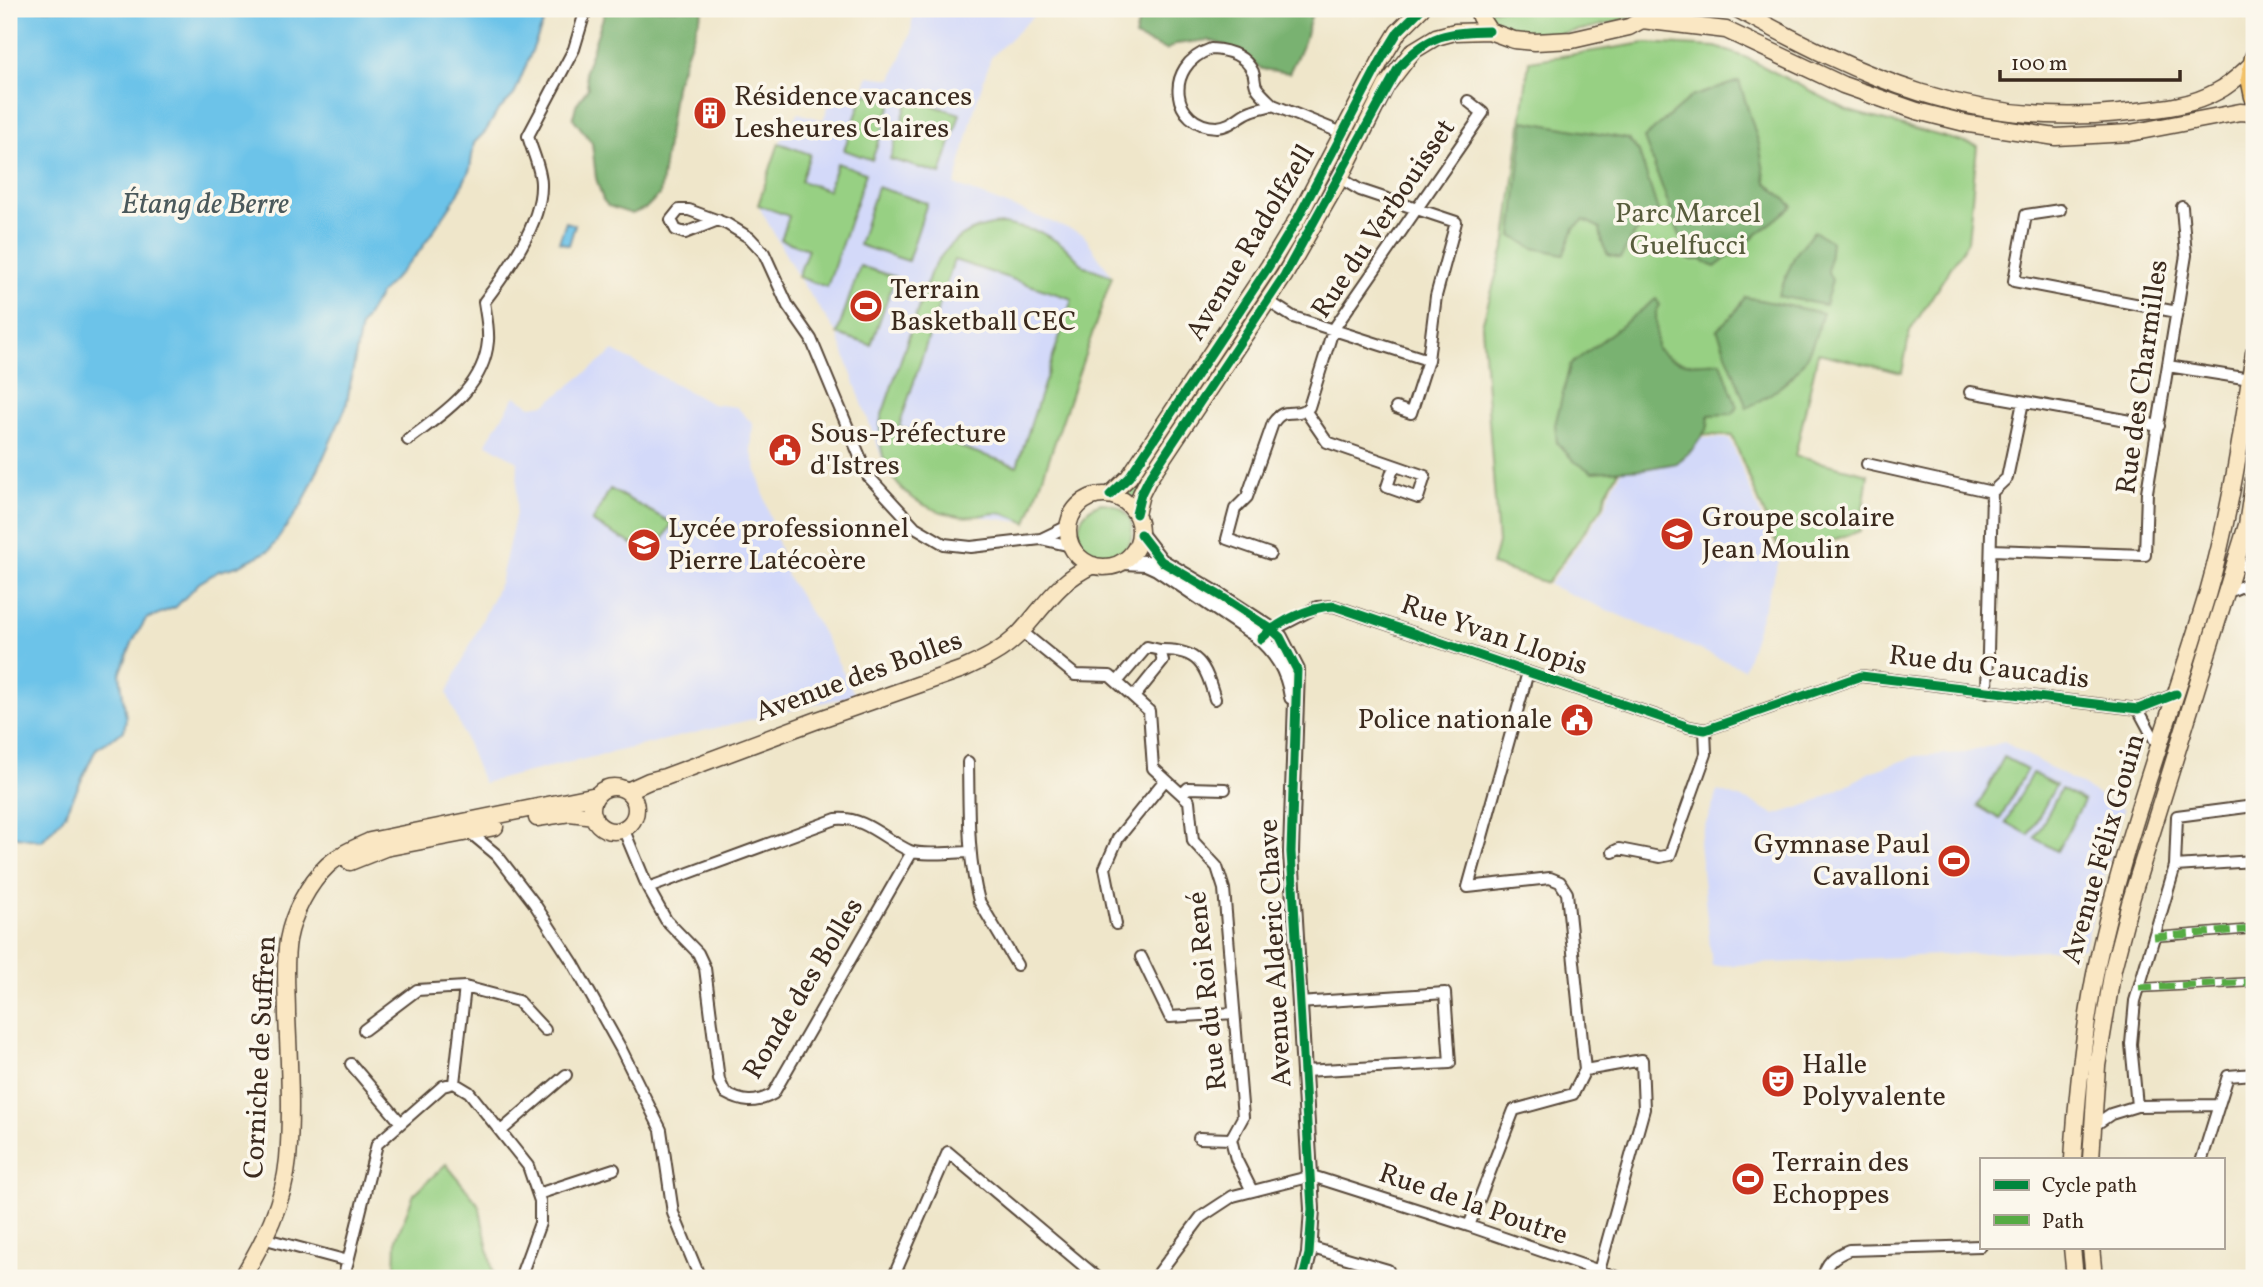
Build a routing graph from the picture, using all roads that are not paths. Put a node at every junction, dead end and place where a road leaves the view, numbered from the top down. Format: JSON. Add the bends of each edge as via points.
{"nodes":[{"id":1,"x":586,"y":9,"type":"edge"},
{"id":2,"x":1421,"y":9,"type":"edge"},
{"id":3,"x":1479,"y":9,"type":"edge"},
{"id":4,"x":1737,"y":9,"type":"edge"},
{"id":5,"x":1646,"y":15,"type":"edge"},
{"id":6,"x":1489,"y":30,"type":"junction"},
{"id":7,"x":2253,"y":61,"type":"edge"},
{"id":8,"x":2254,"y":97,"type":"edge"},
{"id":9,"x":1468,"y":101,"type":"dead end"},
{"id":10,"x":1273,"y":105,"type":"junction"},
{"id":11,"x":2254,"y":113,"type":"edge"},
{"id":12,"x":1342,"y":133,"type":"junction"},
{"id":13,"x":1340,"y":178,"type":"junction"},
{"id":14,"x":2182,"y":207,"type":"dead end"},
{"id":15,"x":1416,"y":208,"type":"junction"},
{"id":16,"x":2060,"y":210,"type":"dead end"},
{"id":17,"x":718,"y":220,"type":"dead end"},
{"id":18,"x":1268,"y":300,"type":"junction"},
{"id":19,"x":2177,"y":312,"type":"junction"},
{"id":20,"x":1333,"y":330,"type":"junction"},
{"id":21,"x":2254,"y":353,"type":"edge"},
{"id":22,"x":1428,"y":360,"type":"junction"},
{"id":23,"x":2168,"y":366,"type":"junction"},
{"id":24,"x":2250,"y":379,"type":"junction"},
{"id":25,"x":1970,"y":392,"type":"dead end"},
{"id":26,"x":2023,"y":402,"type":"junction"},
{"id":27,"x":1396,"y":408,"type":"dead end"},
{"id":28,"x":1305,"y":410,"type":"junction"},
{"id":29,"x":2159,"y":426,"type":"junction"},
{"id":30,"x":408,"y":440,"type":"dead end"},
{"id":31,"x":1867,"y":464,"type":"dead end"},
{"id":32,"x":1394,"y":466,"type":"dead end"},
{"id":33,"x":2254,"y":479,"type":"edge"},
{"id":34,"x":1992,"y":492,"type":"junction"},
{"id":35,"x":1110,"y":495,"type":"junction"},
{"id":36,"x":1136,"y":514,"type":"junction"},
{"id":37,"x":1068,"y":526,"type":"junction"},
{"id":38,"x":1140,"y":534,"type":"junction"},
{"id":39,"x":1041,"y":538,"type":"junction"},
{"id":40,"x":1072,"y":547,"type":"junction"},
{"id":41,"x":1991,"y":550,"type":"junction"},
{"id":42,"x":1270,"y":554,"type":"dead end"},
{"id":43,"x":2236,"y":560,"type":"junction"},
{"id":44,"x":1123,"y":562,"type":"junction"},
{"id":45,"x":1093,"y":565,"type":"junction"},
{"id":46,"x":2254,"y":573,"type":"edge"},
{"id":47,"x":2254,"y":581,"type":"edge"},
{"id":48,"x":2226,"y":593,"type":"junction"},
{"id":49,"x":1050,"y":595,"type":"junction"},
{"id":50,"x":1021,"y":631,"type":"junction"},
{"id":51,"x":1266,"y":634,"type":"junction"},
{"id":52,"x":1160,"y":650,"type":"junction"},
{"id":53,"x":1528,"y":672,"type":"junction"},
{"id":54,"x":1117,"y":682,"type":"junction"},
{"id":55,"x":1987,"y":692,"type":"junction"},
{"id":56,"x":2176,"y":694,"type":"junction"},
{"id":57,"x":1134,"y":697,"type":"junction"},
{"id":58,"x":1215,"y":699,"type":"dead end"},
{"id":59,"x":2138,"y":709,"type":"junction"},
{"id":60,"x":1705,"y":730,"type":"junction"},
{"id":61,"x":2159,"y":748,"type":"junction"},
{"id":62,"x":968,"y":762,"type":"dead end"},
{"id":63,"x":1166,"y":780,"type":"junction"},
{"id":64,"x":1225,"y":789,"type":"dead end"},
{"id":65,"x":1182,"y":794,"type":"junction"},
{"id":66,"x":597,"y":795,"type":"junction"},
{"id":67,"x":631,"y":798,"type":"junction"},
{"id":68,"x":2161,"y":802,"type":"junction"},
{"id":69,"x":2254,"y":806,"type":"edge"},
{"id":70,"x":594,"y":816,"type":"junction"},
{"id":71,"x":2177,"y":816,"type":"junction"},
{"id":72,"x":465,"y":827,"type":"junction"},
{"id":73,"x":623,"y":828,"type":"junction"},
{"id":74,"x":912,"y":852,"type":"junction"},
{"id":75,"x":970,"y":852,"type":"junction"},
{"id":76,"x":1613,"y":852,"type":"dead end"},
{"id":77,"x":2254,"y":862,"type":"edge"},
{"id":78,"x":2175,"y":866,"type":"junction"},
{"id":79,"x":648,"y":888,"type":"junction"},
{"id":80,"x":1116,"y":924,"type":"dead end"},
{"id":81,"x":2254,"y":929,"type":"edge"},
{"id":82,"x":2154,"y":937,"type":"junction"},
{"id":83,"x":1141,"y":957,"type":"dead end"},
{"id":84,"x":1017,"y":965,"type":"dead end"},
{"id":85,"x":2254,"y":982,"type":"edge"},
{"id":86,"x":465,"y":987,"type":"junction"},
{"id":87,"x":2139,"y":988,"type":"junction"},
{"id":88,"x":1299,"y":1003,"type":"junction"},
{"id":89,"x":1234,"y":1013,"type":"junction"},
{"id":90,"x":364,"y":1030,"type":"dead end"},
{"id":91,"x":545,"y":1030,"type":"dead end"},
{"id":92,"x":351,"y":1064,"type":"dead end"},
{"id":93,"x":1586,"y":1070,"type":"junction"},
{"id":94,"x":1304,"y":1071,"type":"junction"},
{"id":95,"x":2254,"y":1074,"type":"edge"},
{"id":96,"x":566,"y":1075,"type":"dead end"},
{"id":97,"x":454,"y":1083,"type":"junction"},
{"id":98,"x":2219,"y":1105,"type":"junction"},
{"id":99,"x":2137,"y":1106,"type":"junction"},
{"id":100,"x":401,"y":1123,"type":"junction"},
{"id":101,"x":2092,"y":1127,"type":"junction"},
{"id":102,"x":501,"y":1131,"type":"junction"},
{"id":103,"x":1199,"y":1138,"type":"dead end"},
{"id":104,"x":1231,"y":1139,"type":"junction"},
{"id":105,"x":2073,"y":1158,"type":"edge"},
{"id":106,"x":2091,"y":1158,"type":"edge"},
{"id":107,"x":2202,"y":1158,"type":"edge"},
{"id":108,"x":614,"y":1169,"type":"dead end"},
{"id":109,"x":1312,"y":1176,"type":"junction"},
{"id":110,"x":1252,"y":1191,"type":"junction"},
{"id":111,"x":538,"y":1194,"type":"junction"},
{"id":112,"x":1469,"y":1226,"type":"junction"},
{"id":113,"x":265,"y":1239,"type":"junction"},
{"id":114,"x":1980,"y":1246,"type":"edge"},
{"id":115,"x":1310,"y":1247,"type":"junction"},
{"id":116,"x":2072,"y":1248,"type":"edge"},
{"id":117,"x":2091,"y":1248,"type":"edge"},
{"id":118,"x":348,"y":1261,"type":"junction"},
{"id":119,"x":1388,"y":1270,"type":"dead end"},
{"id":120,"x":1599,"y":1271,"type":"junction"},
{"id":121,"x":242,"y":1278,"type":"edge"},
{"id":122,"x":343,"y":1278,"type":"edge"},
{"id":123,"x":520,"y":1278,"type":"edge"},
{"id":124,"x":700,"y":1278,"type":"edge"},
{"id":125,"x":893,"y":1278,"type":"edge"},
{"id":126,"x":1098,"y":1278,"type":"edge"},
{"id":127,"x":1155,"y":1278,"type":"edge"},
{"id":128,"x":1303,"y":1278,"type":"edge"},
{"id":129,"x":1620,"y":1278,"type":"edge"},
{"id":130,"x":1823,"y":1278,"type":"edge"},
{"id":131,"x":2075,"y":1278,"type":"edge"},
{"id":132,"x":2094,"y":1278,"type":"edge"}],
"edges":[{"from":1,"to":30,"type":"street","via":[[574,49],[528,136],[541,183],[537,210],[512,266],[485,302],[489,339],[482,370],[462,396]]},
{"from":2,"to":12,"type":"main road","name":"Avenue Radolfzell","via":[[1398,32]]},
{"from":3,"to":6,"type":"main road"},
{"from":4,"to":7,"type":"main road","via":[[1876,79],[1990,111],[2088,116],[2167,108],[2196,102],[2220,90]]},
{"from":5,"to":6,"type":"main road","name":"Avenue Radolfzell","via":[[1629,27],[1572,40],[1530,42]]},
{"from":5,"to":11,"type":"main road","name":"Avenue Radolfzell","via":[[1726,30],[1843,85],[1969,124],[2056,137],[2130,133]]},
{"from":6,"to":13,"type":"main road","name":"Avenue Radolfzell","via":[[1436,37],[1413,51],[1386,86]]},
{"from":7,"to":8,"type":"main road"},
{"from":9,"to":15,"type":"street","name":"Rue du Verbouisset","via":[[1483,113]]},
{"from":10,"to":10,"type":"street","via":[[1256,87],[1254,74],[1237,54],[1211,49],[1198,54],[1181,73],[1178,85],[1184,109],[1203,124],[1228,125],[1248,111]]},
{"from":10,"to":12,"type":"street"},
{"from":12,"to":35,"type":"main road","name":"Avenue Radolfzell","via":[[1298,218],[1245,304],[1129,477]]},
{"from":13,"to":15,"type":"street","via":[[1360,190]]},
{"from":13,"to":18,"type":"main road","name":"Avenue Radolfzell"},
{"from":14,"to":19,"type":"street","name":"Rue des Charmilles","via":[[2186,255]]},
{"from":15,"to":20,"type":"street","name":"Rue du Verbouisset"},
{"from":15,"to":22,"type":"street","via":[[1456,222],[1436,296]]},
{"from":16,"to":19,"type":"street","via":[[2026,215],[2014,281]]},
{"from":17,"to":39,"type":"street","via":[[750,238],[764,253],[788,306],[811,339],[868,476],[915,527],[944,544],[971,547]]},
{"from":18,"to":20,"type":"street","via":[[1293,317]]},
{"from":18,"to":36,"type":"main road","name":"Avenue Radolfzell","via":[[1148,480]]},
{"from":19,"to":23,"type":"street","name":"Rue des Charmilles"},
{"from":20,"to":22,"type":"street"},
{"from":20,"to":28,"type":"street","name":"Rue du Verbouisset"},
{"from":21,"to":24,"type":"main road","name":"Avenue Félix Gouin"},
{"from":22,"to":27,"type":"street","via":[[1410,412]]},
{"from":23,"to":24,"type":"street"},
{"from":23,"to":29,"type":"street","name":"Rue des Charmilles"},
{"from":24,"to":56,"type":"main road","name":"Avenue Félix Gouin","via":[[2225,523]]},
{"from":25,"to":26,"type":"street"},
{"from":26,"to":29,"type":"street"},
{"from":26,"to":34,"type":"street","via":[[2007,478]]},
{"from":28,"to":32,"type":"street","via":[[1327,442]]},
{"from":28,"to":42,"type":"street","via":[[1278,415],[1273,423],[1247,497],[1235,509],[1227,539]]},
{"from":29,"to":41,"type":"street","name":"Rue des Charmilles","via":[[2147,492],[2145,555]]},
{"from":31,"to":34,"type":"street"},
{"from":33,"to":43,"type":"main road","name":"Avenue Félix Gouin"},
{"from":34,"to":41,"type":"street"},
{"from":35,"to":36,"type":"main road"},
{"from":35,"to":37,"type":"main road","via":[[1086,499]]},
{"from":36,"to":38,"type":"main road"},
{"from":37,"to":39,"type":"street"},
{"from":37,"to":40,"type":"main road"},
{"from":38,"to":44,"type":"main road","via":[[1135,549]]},
{"from":38,"to":51,"type":"street","name":"Avenue Alderic Chave","via":[[1161,561],[1249,613]]},
{"from":39,"to":40,"type":"street"},
{"from":40,"to":45,"type":"main road"},
{"from":40,"to":49,"type":"main road","name":"Avenue des Bolles"},
{"from":41,"to":55,"type":"street"},
{"from":43,"to":46,"type":"street"},
{"from":43,"to":48,"type":"main road","name":"Avenue Félix Gouin"},
{"from":44,"to":45,"type":"main road"},
{"from":44,"to":51,"type":"street","name":"Avenue Alderic Chave","via":[[1157,568]]},
{"from":45,"to":49,"type":"main road","name":"Avenue des Bolles"},
{"from":47,"to":48,"type":"street"},
{"from":48,"to":68,"type":"main road","name":"Avenue Félix Gouin"},
{"from":49,"to":50,"type":"main road","name":"Avenue des Bolles"},
{"from":50,"to":54,"type":"street","via":[[1074,675],[1110,676]]},
{"from":50,"to":67,"type":"main road","name":"Avenue des Bolles","via":[[1000,650],[963,669],[649,781]]},
{"from":51,"to":53,"type":"street","name":"Rue Yvan Llopis","via":[[1317,607],[1334,606]]},
{"from":51,"to":88,"type":"street","name":"Avenue Alderic Chave","via":[[1280,637],[1297,670],[1291,852]]},
{"from":52,"to":54,"type":"street","via":[[1147,647]]},
{"from":52,"to":57,"type":"street","via":[[1163,661]]},
{"from":52,"to":58,"type":"street","via":[[1181,650],[1206,668]]},
{"from":53,"to":60,"type":"street","name":"Rue Yvan Llopis"},
{"from":53,"to":93,"type":"street","via":[[1468,887],[1550,878],[1560,882],[1567,893]]},
{"from":54,"to":57,"type":"street"},
{"from":55,"to":59,"type":"street","name":"Rue du Caucadis"},
{"from":55,"to":60,"type":"street","name":"Rue du Caucadis","via":[[1861,676]]},
{"from":56,"to":59,"type":"street","name":"Rue du Caucadis"},
{"from":56,"to":61,"type":"main road","name":"Avenue Félix Gouin"},
{"from":57,"to":63,"type":"street","via":[[1149,710],[1153,768]]},
{"from":59,"to":61,"type":"street"},
{"from":60,"to":76,"type":"street","via":[[1706,754],[1670,855]]},
{"from":61,"to":105,"type":"main road","name":"Avenue Félix Gouin","via":[[2097,966],[2076,1105]]},
{"from":62,"to":75,"type":"street"},
{"from":63,"to":65,"type":"street"},
{"from":63,"to":80,"type":"street","via":[[1118,838],[1105,868]]},
{"from":64,"to":65,"type":"street","via":[[1188,788]]},
{"from":65,"to":89,"type":"street","name":"Rue du Roi René","via":[[1189,801],[1193,841],[1217,867],[1224,889]]},
{"from":66,"to":67,"type":"main road","via":[[615,787]]},
{"from":66,"to":70,"type":"main road"},
{"from":66,"to":72,"type":"main road"},
{"from":67,"to":73,"type":"main road","via":[[634,818]]},
{"from":68,"to":71,"type":"street"},
{"from":68,"to":101,"type":"main road","name":"Avenue Félix Gouin","via":[[2110,985]]},
{"from":69,"to":71,"type":"street"},
{"from":70,"to":72,"type":"main road","via":[[563,814]]},
{"from":70,"to":73,"type":"main road","via":[[608,829]]},
{"from":71,"to":78,"type":"street"},
{"from":72,"to":113,"type":"main road","name":"Corniche de Suffren","via":[[370,841],[328,865],[303,897],[288,938],[286,964],[288,1162]]},
{"from":72,"to":124,"type":"street","via":[[497,855],[534,903],[621,1049],[661,1130],[673,1213]]},
{"from":73,"to":79,"type":"street","name":"Ronde des Bolles"},
{"from":74,"to":75,"type":"street"},
{"from":74,"to":79,"type":"street","via":[[849,817]]},
{"from":74,"to":79,"type":"street","name":"Ronde des Bolles","via":[[773,1094],[760,1101],[748,1102],[725,1093],[719,1080],[705,968],[698,953],[666,920]]},
{"from":75,"to":84,"type":"street","via":[[979,901]]},
{"from":77,"to":78,"type":"street"},
{"from":78,"to":82,"type":"street"},
{"from":81,"to":82,"type":"street"},
{"from":82,"to":87,"type":"street"},
{"from":83,"to":89,"type":"street","via":[[1170,1017]]},
{"from":85,"to":87,"type":"street"},
{"from":86,"to":90,"type":"street","via":[[417,990]]},
{"from":86,"to":91,"type":"street","via":[[518,1001]]},
{"from":86,"to":97,"type":"street"},
{"from":87,"to":99,"type":"street","via":[[2131,1044]]},
{"from":88,"to":94,"type":"street","name":"Avenue Alderic Chave"},
{"from":88,"to":94,"type":"street","via":[[1445,993],[1450,1063]]},
{"from":89,"to":104,"type":"street","name":"Rue du Roi René","via":[[1243,1117]]},
{"from":92,"to":100,"type":"street"},
{"from":93,"to":112,"type":"street","via":[[1573,1094],[1514,1110]]},
{"from":93,"to":120,"type":"street","via":[[1642,1060],[1644,1109]]},
{"from":94,"to":109,"type":"street","name":"Avenue Alderic Chave"},
{"from":95,"to":98,"type":"street","via":[[2228,1076]]},
{"from":96,"to":102,"type":"street"},
{"from":97,"to":100,"type":"street","via":[[443,1086]]},
{"from":97,"to":102,"type":"street","via":[[469,1092]]},
{"from":98,"to":99,"type":"street"},
{"from":98,"to":107,"type":"street"},
{"from":99,"to":101,"type":"street","via":[[2111,1114]]},
{"from":100,"to":118,"type":"street","via":[[377,1144]]},
{"from":101,"to":106,"type":"main road","name":"Avenue Félix Gouin"},
{"from":102,"to":111,"type":"street","via":[[528,1166]]},
{"from":103,"to":104,"type":"street"},
{"from":104,"to":110,"type":"street"},
{"from":108,"to":111,"type":"street"},
{"from":109,"to":110,"type":"street"},
{"from":109,"to":112,"type":"street","name":"Rue de la Poutre"},
{"from":109,"to":115,"type":"street","name":"Avenue Alderic Chave"},
{"from":110,"to":127,"type":"street","via":[[1233,1196],[1201,1217]]},
{"from":111,"to":123,"type":"street","via":[[540,1223]]},
{"from":112,"to":120,"type":"street","name":"Rue de la Poutre"},
{"from":113,"to":118,"type":"street"},
{"from":113,"to":121,"type":"main road","name":"Corniche de Suffren"},
{"from":114,"to":130,"type":"street","via":[[1849,1250],[1831,1255]]},
{"from":115,"to":119,"type":"street"},
{"from":115,"to":128,"type":"street","name":"Avenue Alderic Chave"},
{"from":116,"to":131,"type":"main road"},
{"from":117,"to":132,"type":"main road"},
{"from":118,"to":122,"type":"street"},
{"from":120,"to":129,"type":"street","name":"Rue de la Poutre"},
{"from":125,"to":126,"type":"street","via":[[948,1152]]}]}
